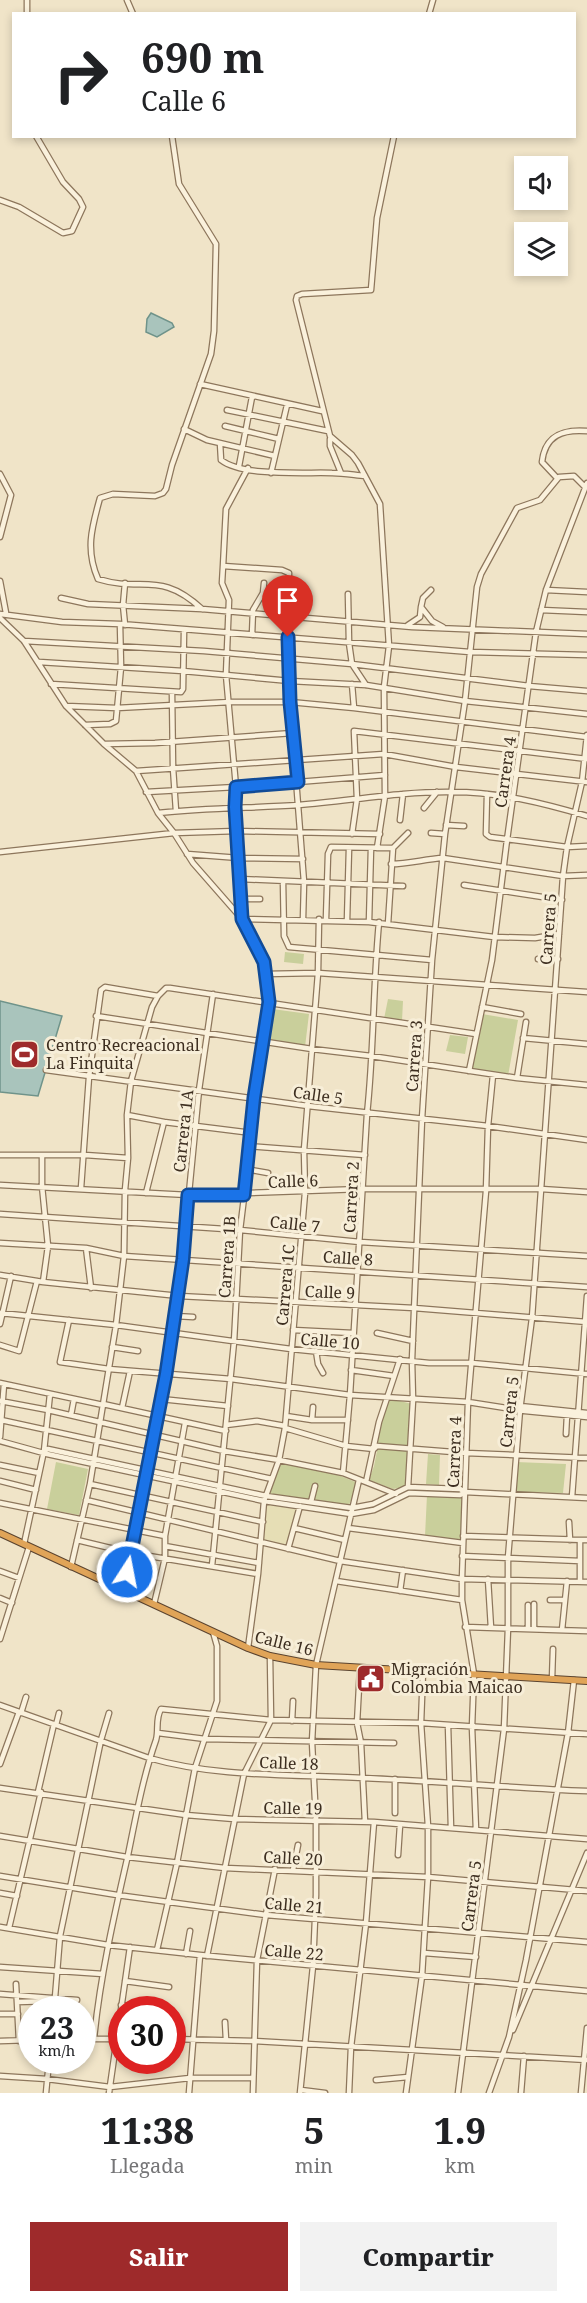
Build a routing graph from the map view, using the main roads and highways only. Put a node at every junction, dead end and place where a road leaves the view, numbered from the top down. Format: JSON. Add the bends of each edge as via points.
{"nodes":[{"id":1,"x":0,"y":1533,"type":"edge"},
{"id":2,"x":587,"y":1681,"type":"edge"}],
"edges":[{"from":1,"to":2,"type":"highway","name":"Calle 16","via":[[270,1656],[316,1665]]}]}
